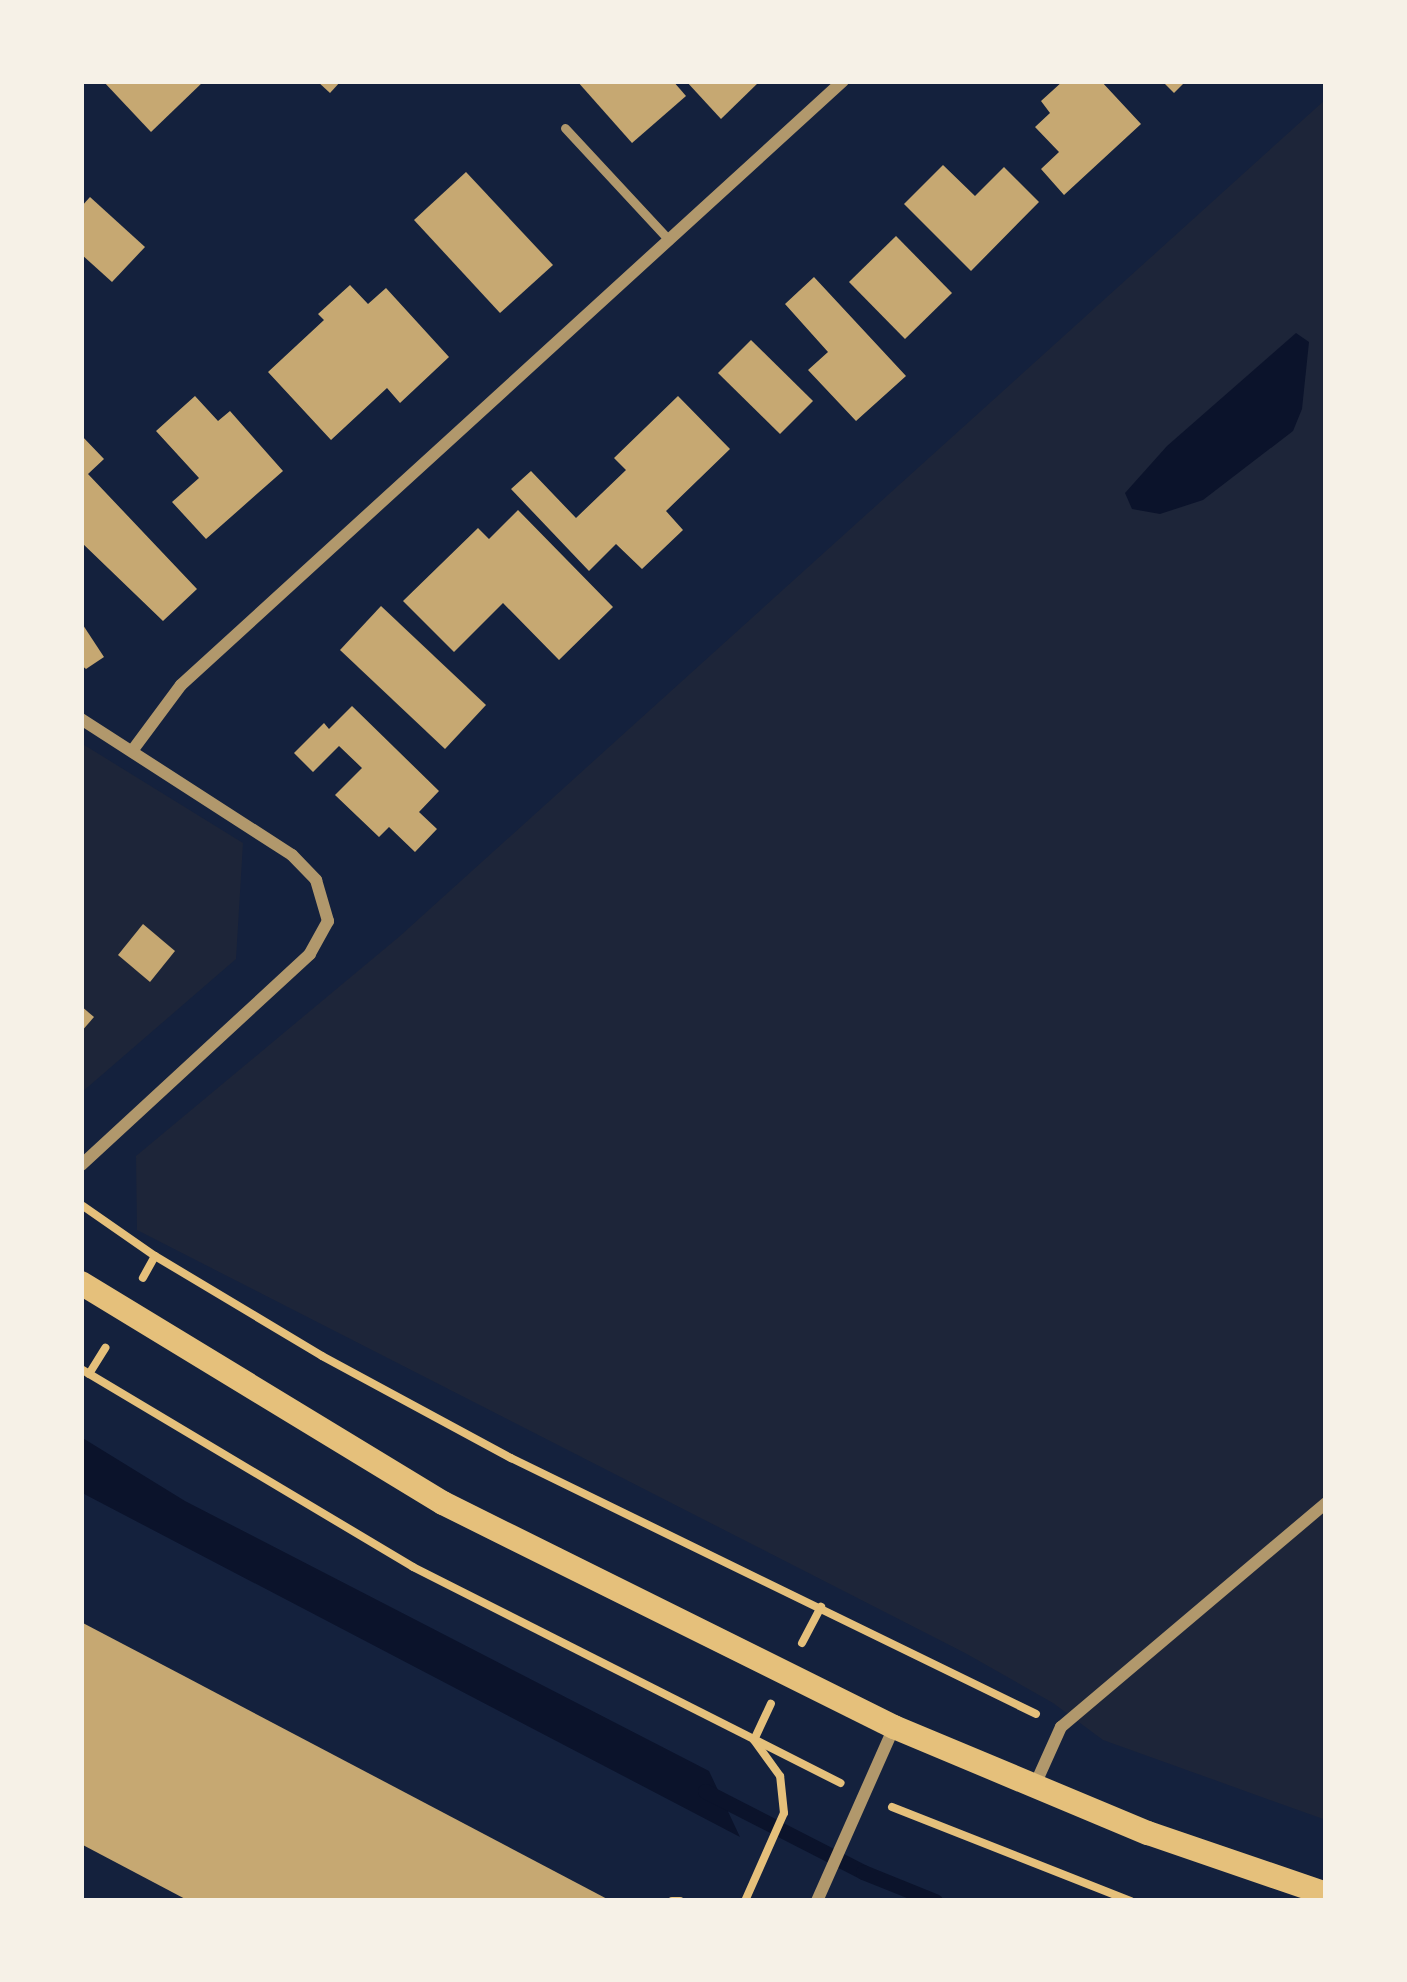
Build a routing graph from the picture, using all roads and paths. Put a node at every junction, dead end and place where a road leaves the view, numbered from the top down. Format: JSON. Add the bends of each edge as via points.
{"nodes":[{"id":1,"x":843,"y":81,"type":"edge"},
{"id":2,"x":566,"y":128,"type":"dead end"},
{"id":3,"x":669,"y":240,"type":"junction"},
{"id":4,"x":81,"y":719,"type":"edge"},
{"id":5,"x":132,"y":752,"type":"junction"},
{"id":6,"x":81,"y":1166,"type":"edge"},
{"id":7,"x":83,"y":1206,"type":"edge"},
{"id":8,"x":154,"y":1256,"type":"junction"},
{"id":9,"x":81,"y":1283,"type":"edge"},
{"id":10,"x":140,"y":1284,"type":"dead end"},
{"id":11,"x":105,"y":1348,"type":"dead end"},
{"id":12,"x":85,"y":1371,"type":"edge"},
{"id":13,"x":1326,"y":1503,"type":"edge"},
{"id":14,"x":894,"y":1727,"type":"junction"},
{"id":15,"x":1061,"y":1727,"type":"junction"},
{"id":16,"x":754,"y":1740,"type":"dead end"},
{"id":17,"x":1034,"y":1788,"type":"junction"},
{"id":18,"x":784,"y":1795,"type":"dead end"},
{"id":19,"x":982,"y":1846,"type":"dead end"},
{"id":20,"x":1326,"y":1894,"type":"edge"},
{"id":21,"x":747,"y":1897,"type":"edge"},
{"id":22,"x":817,"y":1901,"type":"edge"},
{"id":23,"x":1131,"y":1901,"type":"edge"}],
"edges":[{"from":1,"to":3,"type":"street"},
{"from":2,"to":3,"type":"lane"},
{"from":3,"to":5,"type":"street","via":[[181,685]]},
{"from":4,"to":5,"type":"street"},
{"from":5,"to":6,"type":"street","via":[[292,855],[316,880],[328,921],[310,954]]},
{"from":7,"to":8,"type":"path"},
{"from":8,"to":10,"type":"path"},
{"from":8,"to":15,"type":"path","via":[[511,1458]]},
{"from":9,"to":14,"type":"main road","via":[[443,1503]]},
{"from":11,"to":12,"type":"path"},
{"from":12,"to":16,"type":"path","via":[[413,1567]]},
{"from":13,"to":15,"type":"street"},
{"from":14,"to":17,"type":"main road"},
{"from":14,"to":22,"type":"street"},
{"from":15,"to":17,"type":"street"},
{"from":17,"to":20,"type":"main road"},
{"from":18,"to":21,"type":"path","via":[[781,1826]]},
{"from":19,"to":23,"type":"path"}]}
